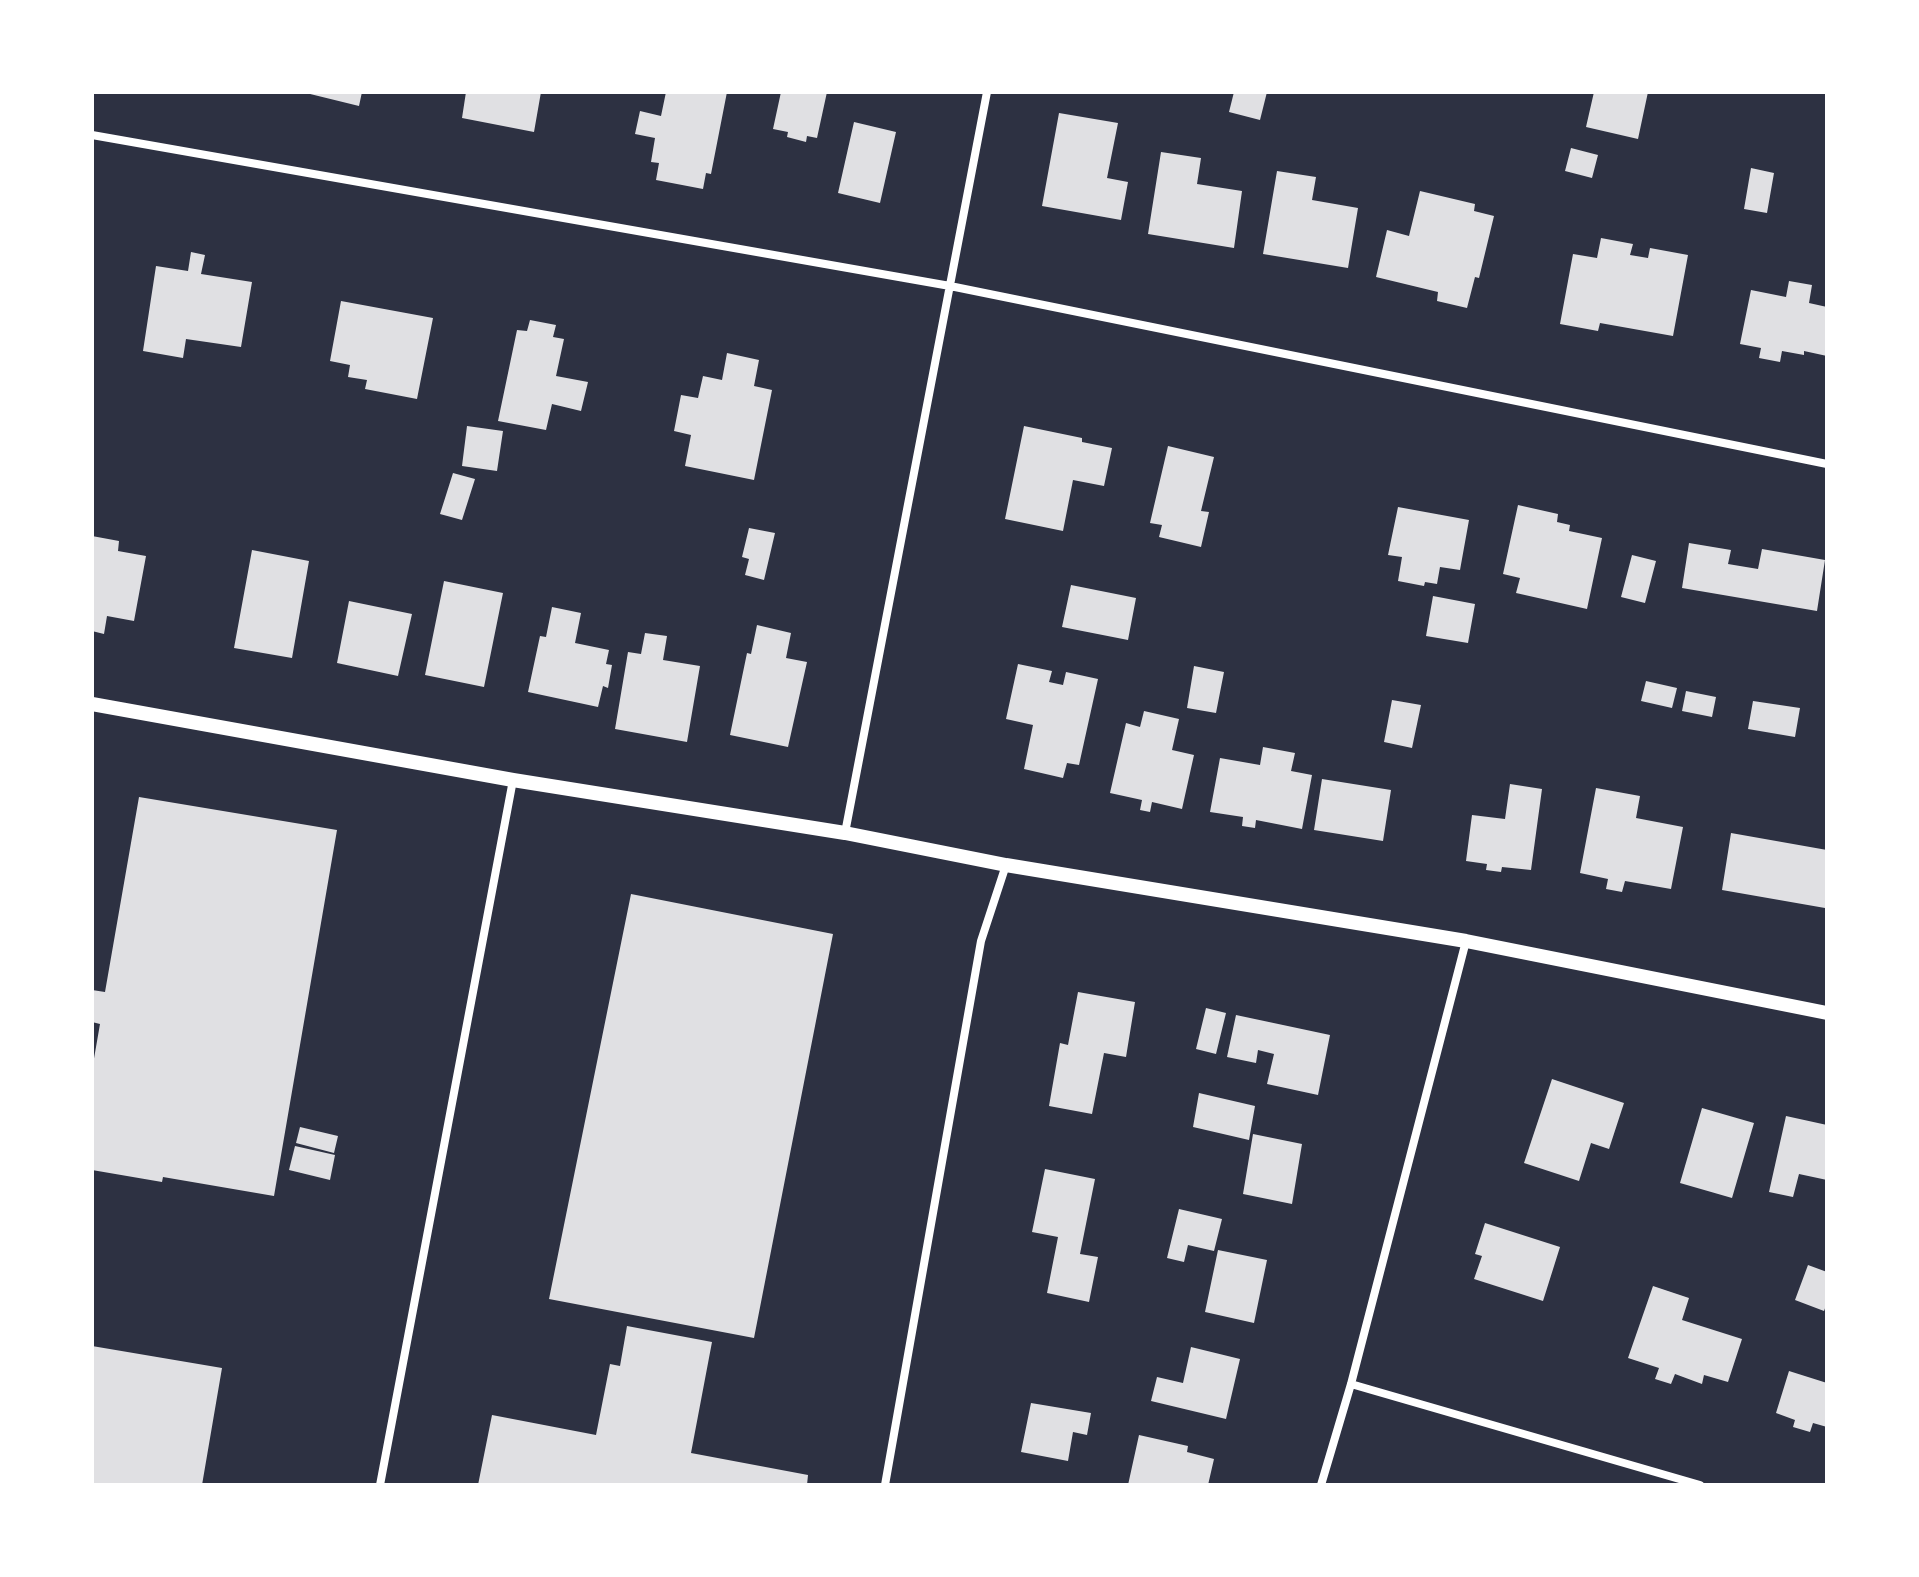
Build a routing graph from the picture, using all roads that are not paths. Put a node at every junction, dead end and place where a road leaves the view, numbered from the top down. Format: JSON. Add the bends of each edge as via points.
{"nodes":[{"id":1,"x":987,"y":92,"type":"edge"},
{"id":2,"x":92,"y":135,"type":"edge"},
{"id":3,"x":950,"y":286,"type":"junction"},
{"id":4,"x":1827,"y":464,"type":"edge"},
{"id":5,"x":92,"y":704,"type":"edge"},
{"id":6,"x":513,"y":780,"type":"junction"},
{"id":7,"x":845,"y":833,"type":"junction"},
{"id":8,"x":1006,"y":865,"type":"junction"},
{"id":9,"x":1466,"y":941,"type":"junction"},
{"id":10,"x":1827,"y":1013,"type":"edge"},
{"id":11,"x":1351,"y":1384,"type":"junction"},
{"id":12,"x":380,"y":1485,"type":"edge"},
{"id":13,"x":885,"y":1485,"type":"edge"},
{"id":14,"x":1321,"y":1485,"type":"edge"},
{"id":15,"x":1700,"y":1485,"type":"edge"}],
"edges":[{"from":1,"to":3,"type":"street"},
{"from":2,"to":3,"type":"street"},
{"from":3,"to":4,"type":"street"},
{"from":3,"to":7,"type":"street"},
{"from":5,"to":6,"type":"street"},
{"from":6,"to":7,"type":"street"},
{"from":6,"to":12,"type":"street"},
{"from":7,"to":8,"type":"street"},
{"from":8,"to":9,"type":"street"},
{"from":8,"to":13,"type":"street","via":[[981,941]]},
{"from":9,"to":10,"type":"street"},
{"from":9,"to":11,"type":"street"},
{"from":11,"to":14,"type":"street"},
{"from":11,"to":15,"type":"street"}]}
